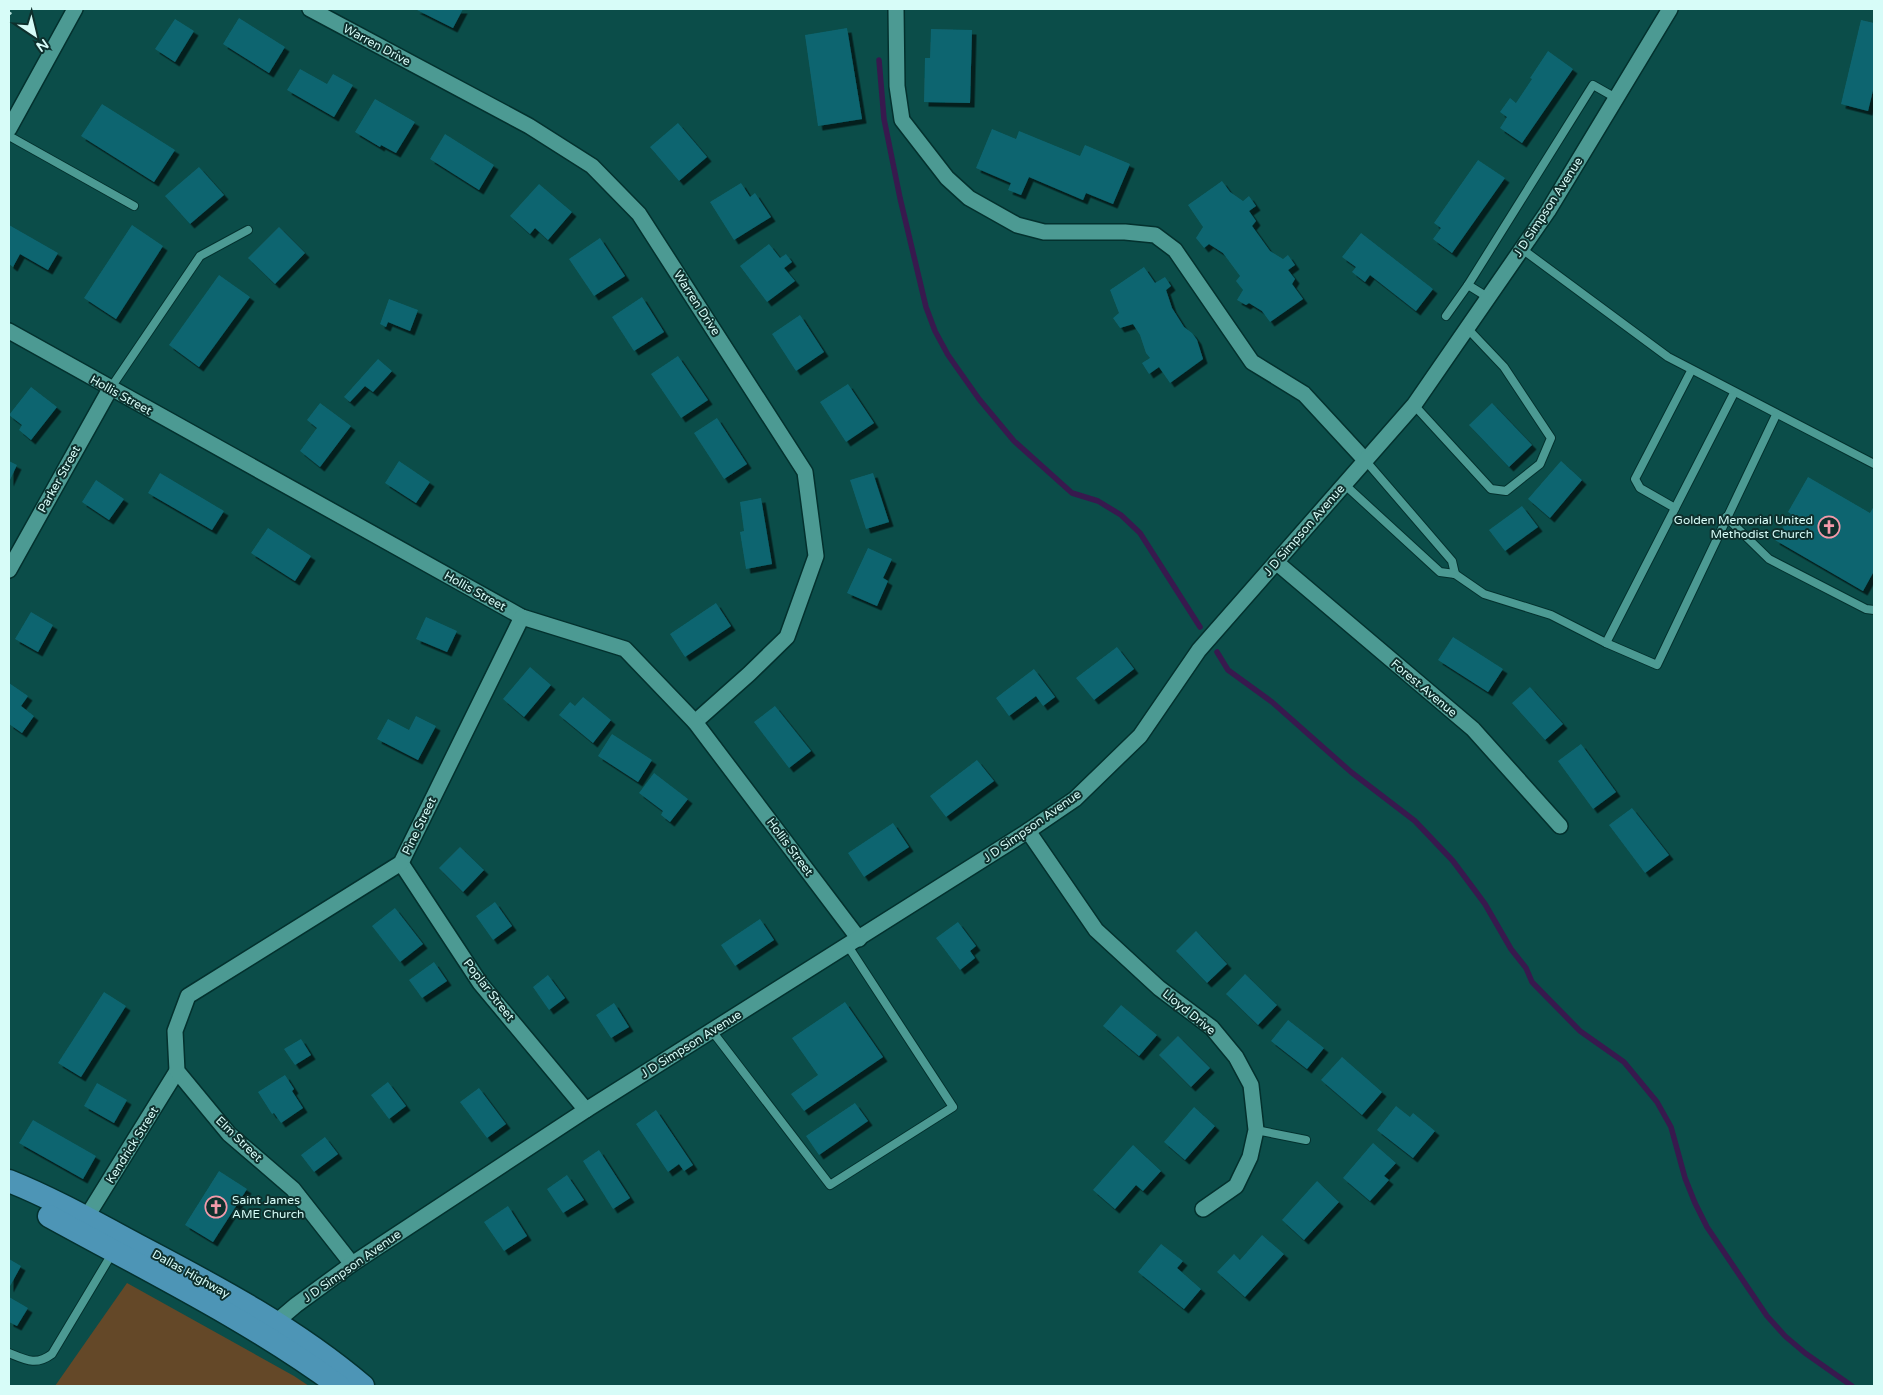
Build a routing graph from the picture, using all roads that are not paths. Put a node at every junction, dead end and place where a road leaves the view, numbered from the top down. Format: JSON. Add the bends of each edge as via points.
{"nodes":[{"id":1,"x":75,"y":9,"type":"edge"},
{"id":2,"x":310,"y":9,"type":"edge"},
{"id":3,"x":896,"y":9,"type":"edge"},
{"id":4,"x":1670,"y":9,"type":"edge"},
{"id":5,"x":1616,"y":98,"type":"junction"},
{"id":6,"x":9,"y":129,"type":"edge"},
{"id":7,"x":9,"y":136,"type":"edge"},
{"id":8,"x":134,"y":206,"type":"dead end"},
{"id":9,"x":248,"y":230,"type":"dead end"},
{"id":10,"x":1522,"y":249,"type":"junction"},
{"id":11,"x":1468,"y":285,"type":"junction"},
{"id":12,"x":1488,"y":298,"type":"junction"},
{"id":13,"x":1446,"y":316,"type":"dead end"},
{"id":14,"x":1467,"y":328,"type":"junction"},
{"id":15,"x":9,"y":331,"type":"edge"},
{"id":16,"x":1691,"y":371,"type":"junction"},
{"id":17,"x":110,"y":389,"type":"junction"},
{"id":18,"x":1734,"y":393,"type":"junction"},
{"id":19,"x":1414,"y":405,"type":"junction"},
{"id":20,"x":1776,"y":415,"type":"junction"},
{"id":21,"x":1365,"y":460,"type":"junction"},
{"id":22,"x":1874,"y":464,"type":"edge"},
{"id":23,"x":1344,"y":484,"type":"junction"},
{"id":24,"x":1675,"y":508,"type":"junction"},
{"id":25,"x":1726,"y":517,"type":"junction"},
{"id":26,"x":1276,"y":562,"type":"junction"},
{"id":27,"x":9,"y":570,"type":"edge"},
{"id":28,"x":1455,"y":574,"type":"junction"},
{"id":29,"x":1874,"y":610,"type":"edge"},
{"id":30,"x":522,"y":617,"type":"junction"},
{"id":31,"x":1606,"y":643,"type":"junction"},
{"id":32,"x":695,"y":722,"type":"junction"},
{"id":33,"x":1560,"y":826,"type":"dead end"},
{"id":34,"x":1028,"y":832,"type":"junction"},
{"id":35,"x":401,"y":863,"type":"junction"},
{"id":36,"x":854,"y":942,"type":"junction"},
{"id":37,"x":712,"y":1031,"type":"junction"},
{"id":38,"x":177,"y":1071,"type":"junction"},
{"id":39,"x":586,"y":1110,"type":"junction"},
{"id":40,"x":1256,"y":1130,"type":"junction"},
{"id":41,"x":1306,"y":1140,"type":"dead end"},
{"id":42,"x":9,"y":1181,"type":"edge"},
{"id":43,"x":9,"y":1194,"type":"edge"},
{"id":44,"x":1203,"y":1209,"type":"dead end"},
{"id":45,"x":86,"y":1218,"type":"junction"},
{"id":46,"x":113,"y":1251,"type":"junction"},
{"id":47,"x":352,"y":1264,"type":"junction"},
{"id":48,"x":271,"y":1330,"type":"junction"},
{"id":49,"x":9,"y":1353,"type":"edge"},
{"id":50,"x":339,"y":1386,"type":"edge"},
{"id":51,"x":363,"y":1386,"type":"edge"}],
"edges":[{"from":1,"to":6,"type":"street"},
{"from":2,"to":32,"type":"street","name":"Warren Drive","via":[[529,126],[592,166],[639,214],[805,472],[816,556],[787,636]]},
{"from":3,"to":21,"type":"street","via":[[897,86],[902,120],[946,178],[992,212],[1035,230],[1155,235],[1175,250],[1252,362],[1304,394]]},
{"from":4,"to":5,"type":"street","name":"J D Simpson Avenue"},
{"from":5,"to":10,"type":"street","name":"J D Simpson Avenue"},
{"from":5,"to":11,"type":"lane","via":[[1593,84]]},
{"from":7,"to":8,"type":"lane"},
{"from":9,"to":17,"type":"lane","via":[[200,256]]},
{"from":10,"to":12,"type":"street","name":"J D Simpson Avenue"},
{"from":10,"to":16,"type":"lane"},
{"from":11,"to":12,"type":"lane"},
{"from":11,"to":13,"type":"lane"},
{"from":12,"to":14,"type":"street","name":"J D Simpson Avenue"},
{"from":14,"to":19,"type":"street","name":"J D Simpson Avenue"},
{"from":14,"to":19,"type":"lane","via":[[1504,367],[1551,438],[1540,464],[1506,491],[1491,489]]},
{"from":15,"to":17,"type":"street","name":"Hollis Street"},
{"from":16,"to":18,"type":"lane"},
{"from":16,"to":24,"type":"lane","via":[[1635,479],[1640,488]]},
{"from":17,"to":27,"type":"street","name":"Parker Street"},
{"from":17,"to":30,"type":"street","name":"Hollis Street"},
{"from":18,"to":20,"type":"lane"},
{"from":18,"to":24,"type":"lane"},
{"from":19,"to":21,"type":"street","name":"J D Simpson Avenue"},
{"from":20,"to":22,"type":"lane"},
{"from":20,"to":25,"type":"lane"},
{"from":21,"to":23,"type":"street","name":"J D Simpson Avenue"},
{"from":21,"to":28,"type":"lane","via":[[1452,561]]},
{"from":23,"to":26,"type":"street","name":"J D Simpson Avenue"},
{"from":23,"to":28,"type":"lane","via":[[1440,572]]},
{"from":24,"to":31,"type":"lane"},
{"from":25,"to":29,"type":"lane","via":[[1769,559],[1866,609]]},
{"from":25,"to":31,"type":"lane","via":[[1657,665]]},
{"from":26,"to":33,"type":"street","name":"Forest Avenue","via":[[1472,729]]},
{"from":26,"to":34,"type":"street","name":"J D Simpson Avenue","via":[[1199,650],[1140,736],[1075,799]]},
{"from":28,"to":31,"type":"lane","via":[[1484,594],[1551,615]]},
{"from":30,"to":32,"type":"street","name":"Hollis Street","via":[[626,649]]},
{"from":30,"to":35,"type":"street","name":"Pine Street"},
{"from":32,"to":36,"type":"street","name":"Hollis Street"},
{"from":34,"to":36,"type":"street","name":"J D Simpson Avenue"},
{"from":34,"to":40,"type":"street","name":"Lloyd Drive","via":[[1096,930],[1159,988],[1212,1028],[1236,1057],[1251,1085]]},
{"from":35,"to":38,"type":"street","name":"Pine Street","via":[[188,996],[175,1031]]},
{"from":35,"to":39,"type":"street","name":"Poplar Street","via":[[480,984]]},
{"from":36,"to":37,"type":"street","name":"J D Simpson Avenue"},
{"from":36,"to":37,"type":"lane","via":[[953,1108],[830,1185]]},
{"from":37,"to":39,"type":"street","name":"J D Simpson Avenue"},
{"from":38,"to":45,"type":"street","name":"Kendrick Street"},
{"from":38,"to":47,"type":"street","name":"Elm Street","via":[[229,1134],[293,1189]]},
{"from":39,"to":47,"type":"street","name":"J D Simpson Avenue"},
{"from":40,"to":41,"type":"lane"},
{"from":40,"to":44,"type":"street","name":"Lloyd Drive","via":[[1250,1157],[1236,1186]]},
{"from":42,"to":45,"type":"main road","name":"Dallas Highway"},
{"from":43,"to":46,"type":"main road","name":"Dallas Highway"},
{"from":45,"to":48,"type":"main road","name":"Dallas Highway","via":[[178,1266]]},
{"from":46,"to":48,"type":"main road","name":"Dallas Highway"},
{"from":46,"to":49,"type":"lane","via":[[52,1354],[45,1359],[28,1361]]},
{"from":47,"to":48,"type":"street","name":"J D Simpson Avenue","via":[[296,1305]]},
{"from":48,"to":50,"type":"main road","name":"Dallas Highway"},
{"from":48,"to":51,"type":"main road","name":"Dallas Highway","via":[[308,1343]]}]}
